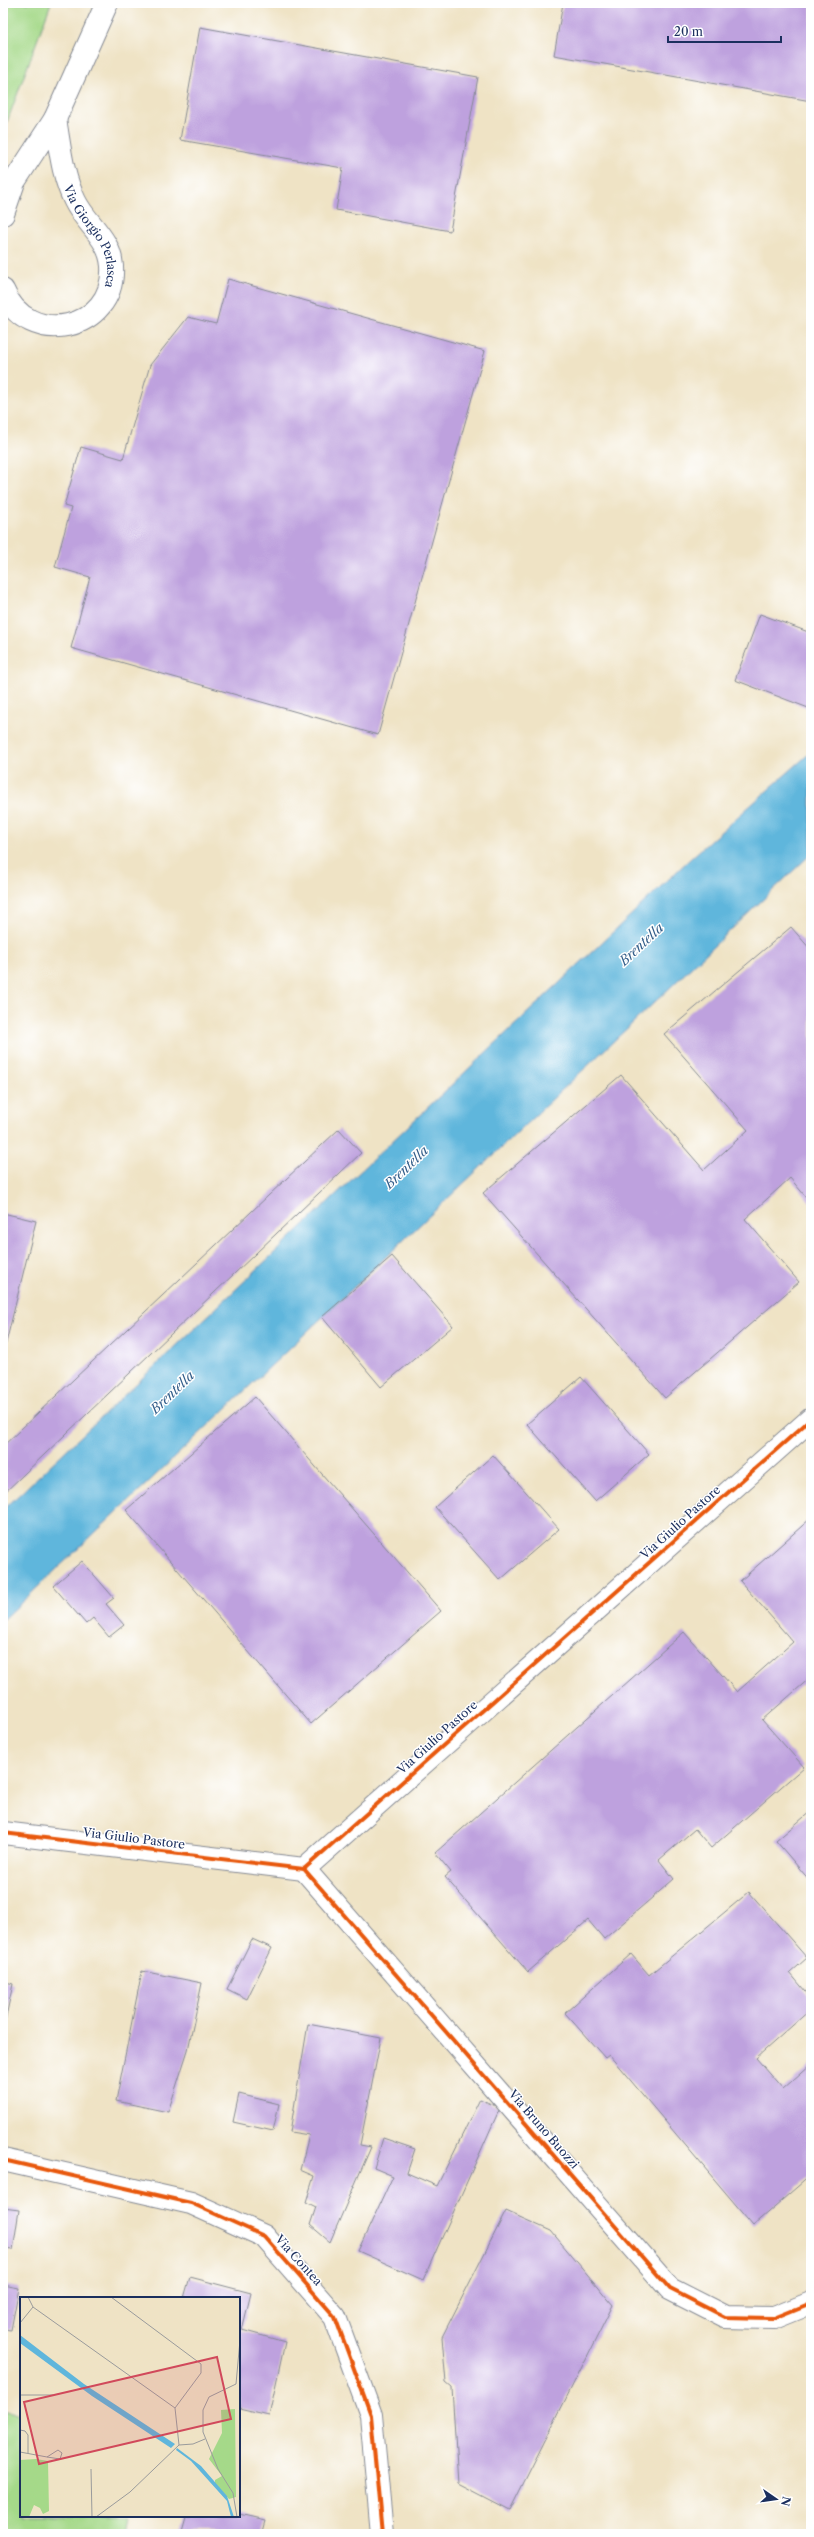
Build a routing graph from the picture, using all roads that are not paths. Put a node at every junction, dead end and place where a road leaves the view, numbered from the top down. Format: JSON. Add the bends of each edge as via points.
{"nodes":[{"id":1,"x":108,"y":3,"type":"edge"},
{"id":2,"x":55,"y":119,"type":"junction"},
{"id":3,"x":3,"y":214,"type":"edge"},
{"id":4,"x":3,"y":290,"type":"edge"},
{"id":5,"x":811,"y":1419,"type":"edge"},
{"id":6,"x":3,"y":1833,"type":"edge"},
{"id":7,"x":304,"y":1869,"type":"junction"},
{"id":8,"x":3,"y":2160,"type":"edge"},
{"id":9,"x":811,"y":2303,"type":"edge"},
{"id":10,"x":382,"y":2534,"type":"edge"}],
"edges":[{"from":1,"to":2,"type":"street"},
{"from":2,"to":3,"type":"street","via":[[14,182]]},
{"from":2,"to":4,"type":"street","name":"Via Giorgio Perlasca","via":[[65,180],[76,203],[108,249],[112,266],[111,284],[104,300],[93,313],[78,322],[62,327],[30,321],[17,312],[6,299]]},
{"from":5,"to":7,"type":"street","name":"Via Giulio Pastore"},
{"from":6,"to":7,"type":"street","name":"Via Giulio Pastore"},
{"from":7,"to":9,"type":"street","name":"Via Bruno Buozzi","via":[[670,2289],[725,2317],[774,2318]]},
{"from":8,"to":10,"type":"street","name":"Via Contea","via":[[191,2203],[264,2236],[336,2317],[371,2415]]}]}
